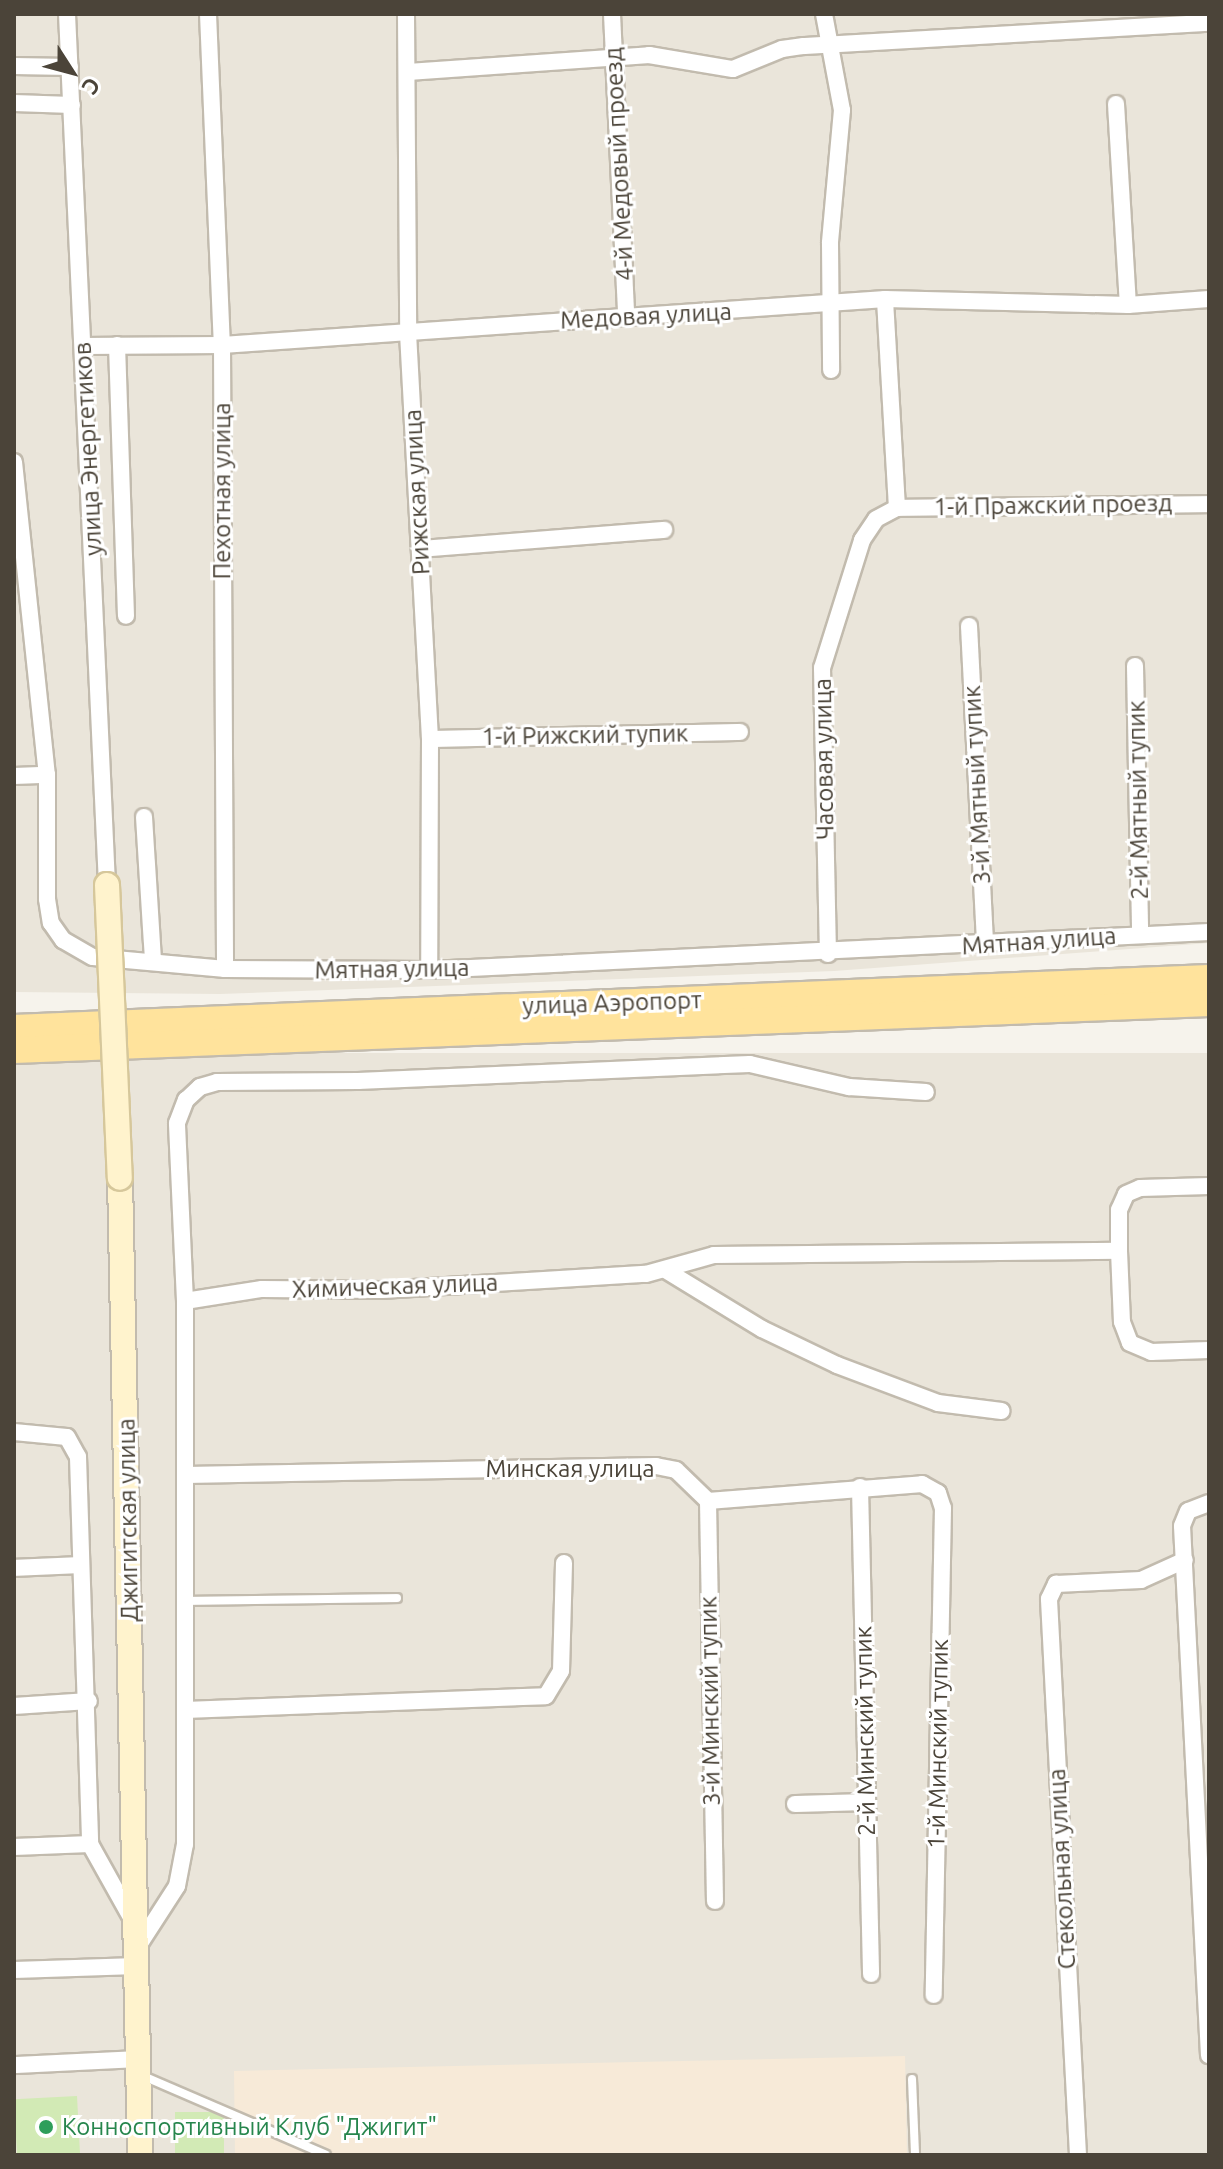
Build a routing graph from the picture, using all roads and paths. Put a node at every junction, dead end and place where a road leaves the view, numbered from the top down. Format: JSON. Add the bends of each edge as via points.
{"nodes":[{"id":1,"x":67,"y":14,"type":"edge"},
{"id":2,"x":208,"y":14,"type":"edge"},
{"id":3,"x":406,"y":14,"type":"edge"},
{"id":4,"x":612,"y":14,"type":"edge"},
{"id":5,"x":824,"y":14,"type":"edge"},
{"id":6,"x":1155,"y":18,"type":"edge"},
{"id":7,"x":1209,"y":23,"type":"edge"},
{"id":8,"x":829,"y":47,"type":"junction"},
{"id":9,"x":614,"y":57,"type":"junction"},
{"id":10,"x":14,"y":66,"type":"edge"},
{"id":11,"x":70,"y":67,"type":"junction"},
{"id":12,"x":408,"y":72,"type":"junction"},
{"id":13,"x":14,"y":103,"type":"edge"},
{"id":14,"x":1116,"y":104,"type":"dead end"},
{"id":15,"x":72,"y":105,"type":"junction"},
{"id":16,"x":885,"y":299,"type":"junction"},
{"id":17,"x":1209,"y":299,"type":"edge"},
{"id":18,"x":828,"y":305,"type":"junction"},
{"id":19,"x":1128,"y":305,"type":"junction"},
{"id":20,"x":626,"y":315,"type":"junction"},
{"id":21,"x":408,"y":333,"type":"junction"},
{"id":22,"x":117,"y":345,"type":"junction"},
{"id":23,"x":222,"y":345,"type":"junction"},
{"id":24,"x":83,"y":346,"type":"junction"},
{"id":25,"x":831,"y":370,"type":"dead end"},
{"id":26,"x":14,"y":462,"type":"edge"},
{"id":27,"x":1209,"y":504,"type":"edge"},
{"id":28,"x":897,"y":508,"type":"junction"},
{"id":29,"x":664,"y":530,"type":"dead end"},
{"id":30,"x":420,"y":549,"type":"junction"},
{"id":31,"x":126,"y":616,"type":"dead end"},
{"id":32,"x":969,"y":626,"type":"dead end"},
{"id":33,"x":1135,"y":666,"type":"dead end"},
{"id":34,"x":740,"y":732,"type":"dead end"},
{"id":35,"x":430,"y":739,"type":"junction"},
{"id":36,"x":47,"y":775,"type":"junction"},
{"id":37,"x":14,"y":776,"type":"edge"},
{"id":38,"x":144,"y":817,"type":"dead end"},
{"id":39,"x":107,"y":885,"type":"joint"},
{"id":40,"x":1209,"y":932,"type":"edge"},
{"id":41,"x":1140,"y":934,"type":"junction"},
{"id":42,"x":985,"y":944,"type":"junction"},
{"id":43,"x":828,"y":954,"type":"junction"},
{"id":44,"x":153,"y":962,"type":"junction"},
{"id":45,"x":225,"y":969,"type":"junction"},
{"id":46,"x":429,"y":970,"type":"junction"},
{"id":47,"x":1209,"y":978,"type":"edge"},
{"id":48,"x":1209,"y":1003,"type":"edge"},
{"id":49,"x":14,"y":1028,"type":"edge"},
{"id":50,"x":14,"y":1050,"type":"edge"},
{"id":51,"x":926,"y":1092,"type":"dead end"},
{"id":52,"x":1209,"y":1186,"type":"edge"},
{"id":53,"x":1119,"y":1251,"type":"junction"},
{"id":54,"x":667,"y":1271,"type":"junction"},
{"id":55,"x":185,"y":1301,"type":"junction"},
{"id":56,"x":1209,"y":1350,"type":"edge"},
{"id":57,"x":1001,"y":1411,"type":"dead end"},
{"id":58,"x":14,"y":1432,"type":"edge"},
{"id":59,"x":186,"y":1475,"type":"junction"},
{"id":60,"x":860,"y":1487,"type":"junction"},
{"id":61,"x":708,"y":1501,"type":"junction"},
{"id":62,"x":1209,"y":1503,"type":"edge"},
{"id":63,"x":1185,"y":1560,"type":"junction"},
{"id":64,"x":564,"y":1563,"type":"dead end"},
{"id":65,"x":79,"y":1565,"type":"junction"},
{"id":66,"x":14,"y":1568,"type":"edge"},
{"id":67,"x":397,"y":1598,"type":"dead end"},
{"id":68,"x":186,"y":1601,"type":"junction"},
{"id":69,"x":89,"y":1701,"type":"junction"},
{"id":70,"x":14,"y":1706,"type":"edge"},
{"id":71,"x":185,"y":1710,"type":"junction"},
{"id":72,"x":867,"y":1802,"type":"junction"},
{"id":73,"x":795,"y":1804,"type":"dead end"},
{"id":74,"x":90,"y":1844,"type":"junction"},
{"id":75,"x":14,"y":1847,"type":"edge"},
{"id":76,"x":715,"y":1901,"type":"dead end"},
{"id":77,"x":137,"y":1947,"type":"junction"},
{"id":78,"x":14,"y":1970,"type":"edge"},
{"id":79,"x":871,"y":1974,"type":"dead end"},
{"id":80,"x":934,"y":1995,"type":"dead end"},
{"id":81,"x":1209,"y":2055,"type":"edge"},
{"id":82,"x":14,"y":2065,"type":"edge"},
{"id":83,"x":136,"y":2066,"type":"junction"},
{"id":84,"x":912,"y":2079,"type":"dead end"},
{"id":85,"x":140,"y":2155,"type":"edge"},
{"id":86,"x":326,"y":2155,"type":"edge"},
{"id":87,"x":915,"y":2155,"type":"edge"},
{"id":88,"x":1078,"y":2155,"type":"edge"}],
"edges":[{"from":1,"to":11,"type":"street","name":"улица Энергетиков"},
{"from":2,"to":23,"type":"street","name":"Пехотная улица"},
{"from":3,"to":12,"type":"street","name":"Рижская улица"},
{"from":4,"to":9,"type":"street","name":"4-й Медовый проезд"},
{"from":5,"to":8,"type":"street"},
{"from":6,"to":7,"type":"street"},
{"from":6,"to":8,"type":"street"},
{"from":8,"to":9,"type":"street","via":[[782,49],[733,69],[675,58]]},
{"from":8,"to":18,"type":"street","via":[[842,110]]},
{"from":9,"to":12,"type":"street"},
{"from":9,"to":20,"type":"street","name":"4-й Медовый проезд"},
{"from":10,"to":11,"type":"street"},
{"from":11,"to":15,"type":"street","name":"улица Энергетиков"},
{"from":12,"to":21,"type":"street","name":"Рижская улица"},
{"from":13,"to":15,"type":"street"},
{"from":14,"to":19,"type":"street"},
{"from":15,"to":24,"type":"street","name":"улица Энергетиков"},
{"from":16,"to":18,"type":"street","name":"Медовая улица"},
{"from":16,"to":19,"type":"street","name":"Медовая улица"},
{"from":16,"to":28,"type":"street"},
{"from":17,"to":19,"type":"street","name":"Медовая улица"},
{"from":18,"to":20,"type":"street","name":"Медовая улица"},
{"from":18,"to":25,"type":"street"},
{"from":20,"to":21,"type":"street","name":"Медовая улица"},
{"from":21,"to":23,"type":"street","name":"Медовая улица"},
{"from":21,"to":30,"type":"street","name":"Рижская улица"},
{"from":22,"to":23,"type":"street","name":"Медовая улица"},
{"from":22,"to":24,"type":"street","name":"Медовая улица"},
{"from":22,"to":31,"type":"street"},
{"from":23,"to":45,"type":"street","name":"Пехотная улица"},
{"from":24,"to":39,"type":"street","name":"улица Энергетиков"},
{"from":26,"to":36,"type":"street","name":"Мятная улица"},
{"from":27,"to":28,"type":"street","name":"1-й Пражский проезд"},
{"from":28,"to":43,"type":"street","name":"Часовая улица","via":[[876,519],[862,540],[822,668]]},
{"from":29,"to":30,"type":"street"},
{"from":30,"to":35,"type":"street","name":"Рижская улица"},
{"from":32,"to":42,"type":"street","name":"3-й Мятный тупик"},
{"from":33,"to":41,"type":"street","name":"2-й Мятный тупик"},
{"from":34,"to":35,"type":"street","name":"1-й Рижский тупик"},
{"from":35,"to":46,"type":"street","name":"Рижская улица"},
{"from":36,"to":37,"type":"street"},
{"from":36,"to":44,"type":"street","name":"Мятная улица","via":[[51,923],[63,940],[93,957]]},
{"from":38,"to":44,"type":"street"},
{"from":39,"to":77,"type":"street","name":"Джигитская улица","bridge":true,"via":[[120,1178]]},
{"from":40,"to":41,"type":"street","name":"Мятная улица"},
{"from":41,"to":42,"type":"street","name":"Мятная улица"},
{"from":42,"to":43,"type":"street","name":"Мятная улица"},
{"from":43,"to":46,"type":"street","name":"Мятная улица"},
{"from":44,"to":45,"type":"street","name":"Мятная улица"},
{"from":45,"to":46,"type":"street","name":"Мятная улица"},
{"from":47,"to":49,"type":"main road","name":"улица Аэропорт"},
{"from":48,"to":50,"type":"main road","name":"улица Аэропорт"},
{"from":51,"to":55,"type":"street","via":[[849,1087],[750,1064],[217,1082],[200,1087],[186,1100],[177,1123]]},
{"from":52,"to":53,"type":"street","via":[[1140,1188],[1126,1194],[1119,1210]]},
{"from":53,"to":54,"type":"street","name":"Химическая улица","via":[[714,1255]]},
{"from":53,"to":56,"type":"street","via":[[1122,1322],[1130,1343],[1151,1352]]},
{"from":54,"to":55,"type":"street","name":"Химическая улица","via":[[381,1290],[262,1289]]},
{"from":54,"to":57,"type":"street","via":[[762,1329],[837,1365],[938,1403]]},
{"from":55,"to":59,"type":"street"},
{"from":58,"to":65,"type":"street","via":[[67,1437],[78,1457]]},
{"from":59,"to":61,"type":"street","name":"Минская улица","via":[[656,1466],[676,1470]]},
{"from":59,"to":68,"type":"street"},
{"from":60,"to":61,"type":"street"},
{"from":60,"to":72,"type":"street","name":"2-й Минский тупик"},
{"from":60,"to":80,"type":"street","name":"1-й Минский тупик","via":[[922,1484],[938,1493],[943,1508]]},
{"from":61,"to":76,"type":"street","name":"3-й Минский тупик"},
{"from":62,"to":63,"type":"street","via":[[1188,1511],[1182,1526]]},
{"from":63,"to":81,"type":"street"},
{"from":63,"to":88,"type":"street","name":"Стекольная улица","via":[[1141,1580],[1056,1584],[1049,1599]]},
{"from":64,"to":71,"type":"street","via":[[561,1671],[546,1696]]},
{"from":65,"to":66,"type":"street"},
{"from":65,"to":69,"type":"street"},
{"from":67,"to":68,"type":"lane"},
{"from":68,"to":71,"type":"street"},
{"from":69,"to":70,"type":"street"},
{"from":69,"to":74,"type":"street"},
{"from":71,"to":77,"type":"street","via":[[185,1844],[177,1886]]},
{"from":72,"to":73,"type":"street"},
{"from":72,"to":79,"type":"street","name":"2-й Минский тупик"},
{"from":74,"to":75,"type":"street"},
{"from":74,"to":77,"type":"street"},
{"from":77,"to":78,"type":"street"},
{"from":77,"to":83,"type":"street","name":"Джигитская улица"},
{"from":82,"to":83,"type":"street"},
{"from":83,"to":85,"type":"street","name":"Джигитская улица"},
{"from":83,"to":86,"type":"lane"},
{"from":84,"to":87,"type":"lane"}]}
